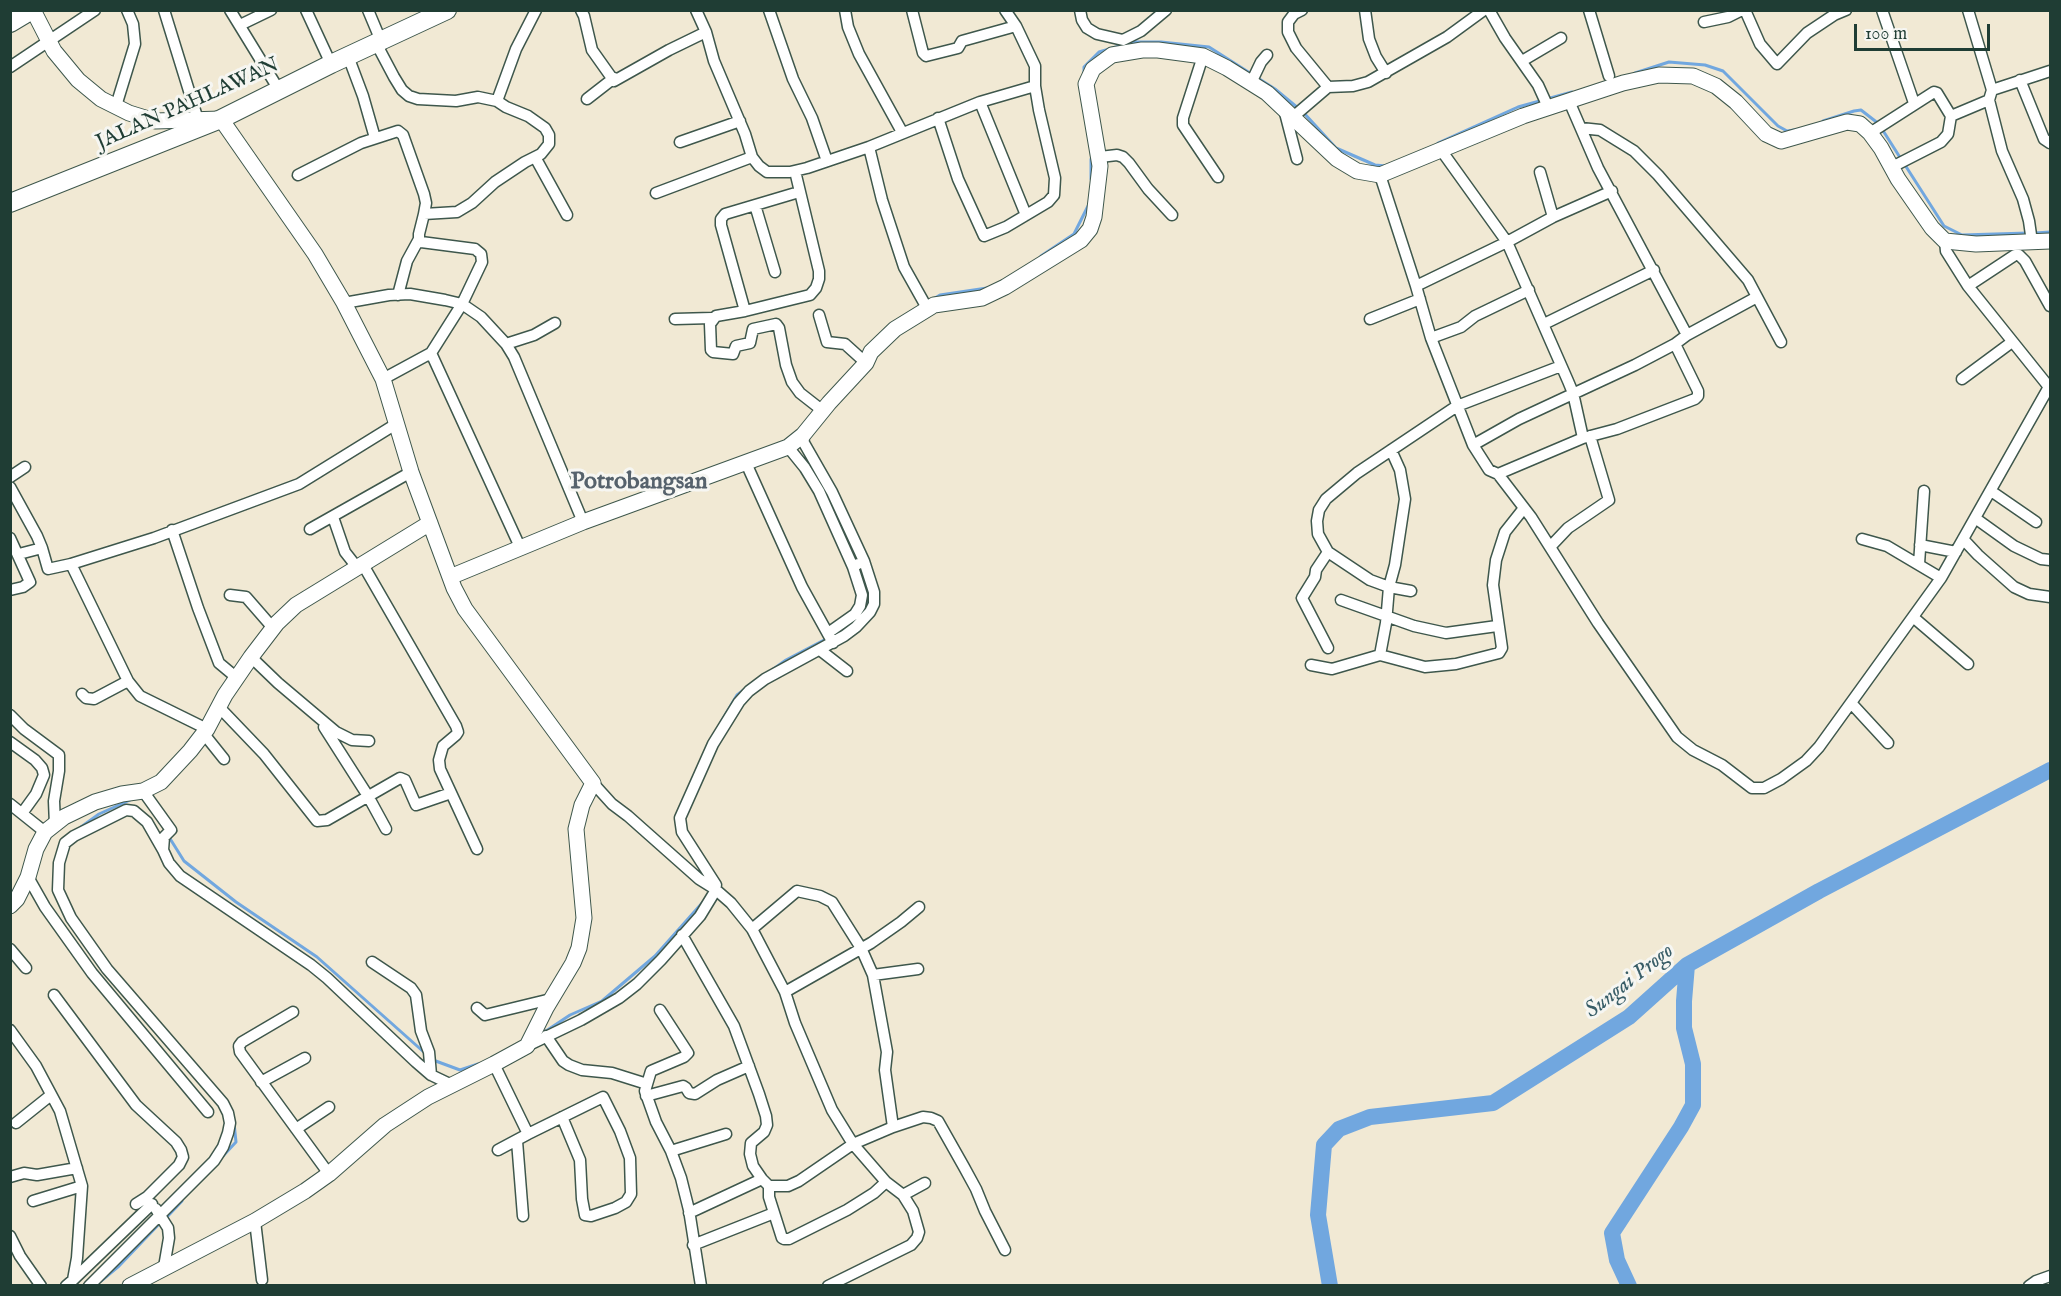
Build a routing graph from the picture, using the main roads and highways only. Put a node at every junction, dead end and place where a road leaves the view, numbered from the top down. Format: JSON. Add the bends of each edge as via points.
{"nodes":[{"id":1,"x":32,"y":10,"type":"edge"},
{"id":2,"x":447,"y":10,"type":"edge"},
{"id":3,"x":10,"y":22,"type":"edge"},
{"id":4,"x":10,"y":203,"type":"edge"}],
"edges":[{"from":1,"to":3,"type":"highway"},
{"from":2,"to":4,"type":"main road","name":"JALAN PAHLAWAN","via":[[221,119]]}]}
